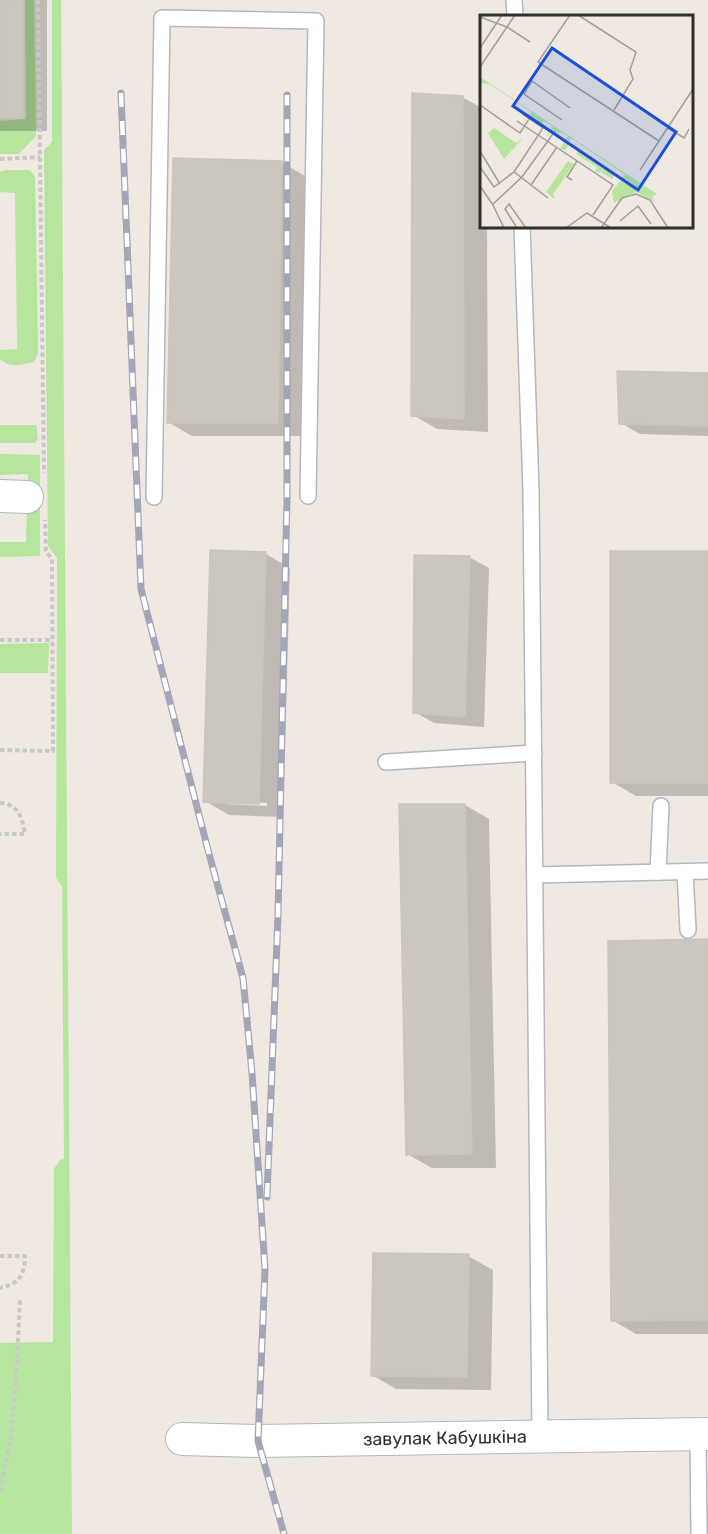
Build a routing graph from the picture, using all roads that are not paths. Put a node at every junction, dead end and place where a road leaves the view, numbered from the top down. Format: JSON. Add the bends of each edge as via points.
{"nodes":[{"id":1,"x":514,"y":0,"type":"edge"},
{"id":2,"x":515,"y":15,"type":"edge"},
{"id":3,"x":522,"y":228,"type":"edge"},
{"id":4,"x":308,"y":496,"type":"dead end"},
{"id":5,"x":154,"y":497,"type":"dead end"},
{"id":6,"x":534,"y":753,"type":"junction"},
{"id":7,"x":386,"y":762,"type":"dead end"},
{"id":8,"x":662,"y":806,"type":"dead end"},
{"id":9,"x":708,"y":871,"type":"edge"},
{"id":10,"x":658,"y":872,"type":"junction"},
{"id":11,"x":685,"y":872,"type":"junction"},
{"id":12,"x":535,"y":875,"type":"junction"},
{"id":13,"x":688,"y":930,"type":"dead end"},
{"id":14,"x":703,"y":1434,"type":"edge"},
{"id":15,"x":540,"y":1436,"type":"junction"},
{"id":16,"x":182,"y":1439,"type":"dead end"},
{"id":17,"x":699,"y":1534,"type":"edge"}],
"edges":[{"from":1,"to":2,"type":"lane"},
{"from":3,"to":6,"type":"lane"},
{"from":4,"to":5,"type":"lane","via":[[316,21],[162,18]]},
{"from":6,"to":7,"type":"lane"},
{"from":6,"to":12,"type":"lane"},
{"from":8,"to":10,"type":"lane"},
{"from":9,"to":11,"type":"lane"},
{"from":10,"to":11,"type":"lane"},
{"from":10,"to":12,"type":"lane"},
{"from":11,"to":13,"type":"lane"},
{"from":12,"to":15,"type":"lane"},
{"from":14,"to":15,"type":"street","name":"завулак Кабушкіна"},
{"from":14,"to":17,"type":"lane"},
{"from":15,"to":16,"type":"street","name":"завулак Кабушкіна"}]}
